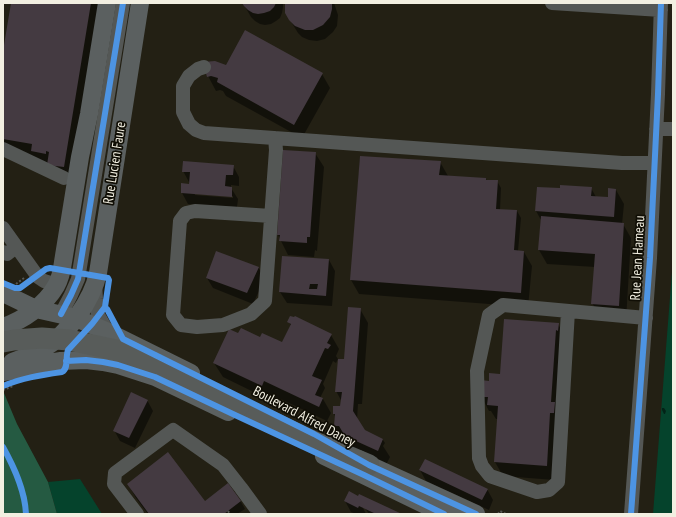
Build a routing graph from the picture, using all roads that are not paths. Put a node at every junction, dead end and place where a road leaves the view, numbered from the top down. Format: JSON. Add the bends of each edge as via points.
{"nodes":[{"id":1,"x":106,"y":3,"type":"edge"},
{"id":2,"x":122,"y":3,"type":"edge"},
{"id":3,"x":140,"y":3,"type":"edge"},
{"id":4,"x":552,"y":3,"type":"edge"},
{"id":5,"x":595,"y":4,"type":"edge"},
{"id":6,"x":661,"y":6,"type":"edge"},
{"id":7,"x":204,"y":67,"type":"dead end"},
{"id":8,"x":656,"y":129,"type":"junction"},
{"id":9,"x":673,"y":129,"type":"edge"},
{"id":10,"x":275,"y":138,"type":"junction"},
{"id":11,"x":3,"y":149,"type":"edge"},
{"id":12,"x":654,"y":163,"type":"junction"},
{"id":13,"x":64,"y":178,"type":"dead end"},
{"id":14,"x":271,"y":216,"type":"junction"},
{"id":15,"x":3,"y":228,"type":"edge"},
{"id":16,"x":16,"y":247,"type":"junction"},
{"id":17,"x":3,"y":252,"type":"edge"},
{"id":18,"x":95,"y":282,"type":"junction"},
{"id":19,"x":56,"y":285,"type":"junction"},
{"id":20,"x":8,"y":288,"type":"edge"},
{"id":21,"x":36,"y":309,"type":"junction"},
{"id":22,"x":568,"y":311,"type":"junction"},
{"id":23,"x":68,"y":316,"type":"junction"},
{"id":24,"x":646,"y":318,"type":"junction"},
{"id":25,"x":3,"y":327,"type":"edge"},
{"id":26,"x":115,"y":336,"type":"junction"},
{"id":27,"x":3,"y":342,"type":"edge"},
{"id":28,"x":3,"y":359,"type":"edge"},
{"id":29,"x":3,"y":365,"type":"edge"},
{"id":30,"x":12,"y":375,"type":"edge"},
{"id":31,"x":369,"y":465,"type":"junction"},
{"id":32,"x":136,"y":514,"type":"edge"},
{"id":33,"x":260,"y":514,"type":"edge"},
{"id":34,"x":444,"y":514,"type":"edge"},
{"id":35,"x":476,"y":514,"type":"edge"},
{"id":36,"x":631,"y":514,"type":"edge"}],
"edges":[{"from":1,"to":19,"type":"main road","via":[[89,114],[62,266]]},
{"from":2,"to":23,"type":"street","via":[[78,279],[71,295]]},
{"from":3,"to":18,"type":"main road","name":"Rue Lucien Faure"},
{"from":4,"to":5,"type":"street"},
{"from":5,"to":6,"type":"street"},
{"from":6,"to":8,"type":"street","name":"Rue Jean Hameau"},
{"from":7,"to":10,"type":"street","via":[[189,76],[183,86],[183,112],[189,124],[204,133]]},
{"from":8,"to":9,"type":"street"},
{"from":8,"to":12,"type":"street","name":"Rue Jean Hameau"},
{"from":10,"to":12,"type":"street","via":[[622,163]]},
{"from":10,"to":14,"type":"street"},
{"from":11,"to":13,"type":"street"},
{"from":12,"to":24,"type":"street","name":"Rue Jean Hameau"},
{"from":14,"to":14,"type":"street","via":[[264,301],[251,314],[223,325],[197,328],[181,325],[173,314],[180,220],[186,214],[195,211]]},
{"from":15,"to":16,"type":"street"},
{"from":16,"to":17,"type":"street","via":[[7,254]]},
{"from":16,"to":19,"type":"street","via":[[31,277]]},
{"from":18,"to":23,"type":"main road","name":"Rue Lucien Faure","via":[[84,306]]},
{"from":18,"to":26,"type":"street","via":[[98,315]]},
{"from":19,"to":21,"type":"main road","via":[[50,296]]},
{"from":20,"to":21,"type":"main road","name":"Boulevard Alfred Daney"},
{"from":21,"to":23,"type":"main road","name":"Boulevard Alfred Daney"},
{"from":21,"to":25,"type":"main road","via":[[22,319]]},
{"from":21,"to":28,"type":"main road","via":[[33,335],[21,348]]},
{"from":22,"to":22,"type":"street","via":[[503,305],[489,315],[477,372],[479,458],[482,466],[490,476],[537,492],[549,490],[558,482]]},
{"from":22,"to":24,"type":"street"},
{"from":23,"to":26,"type":"main road","name":"Boulevard Alfred Daney"},
{"from":23,"to":29,"type":"main road","name":"Rue Lucien Faure","via":[[57,338],[44,348],[35,354]]},
{"from":24,"to":36,"type":"street","name":"Rue Jean Hameau"},
{"from":26,"to":31,"type":"main road","name":"Boulevard Alfred Daney","via":[[314,434]]},
{"from":27,"to":31,"type":"highway","bridge":true,"via":[[42,338],[69,340],[116,350]]},
{"from":30,"to":34,"type":"main road","name":"Boulevard Alfred Daney","via":[[49,363],[66,361],[86,360],[118,365],[155,377]]},
{"from":31,"to":35,"type":"main road","name":"Boulevard Alfred Daney"},
{"from":32,"to":33,"type":"street","via":[[114,484],[115,473],[173,430],[223,465]]}]}
